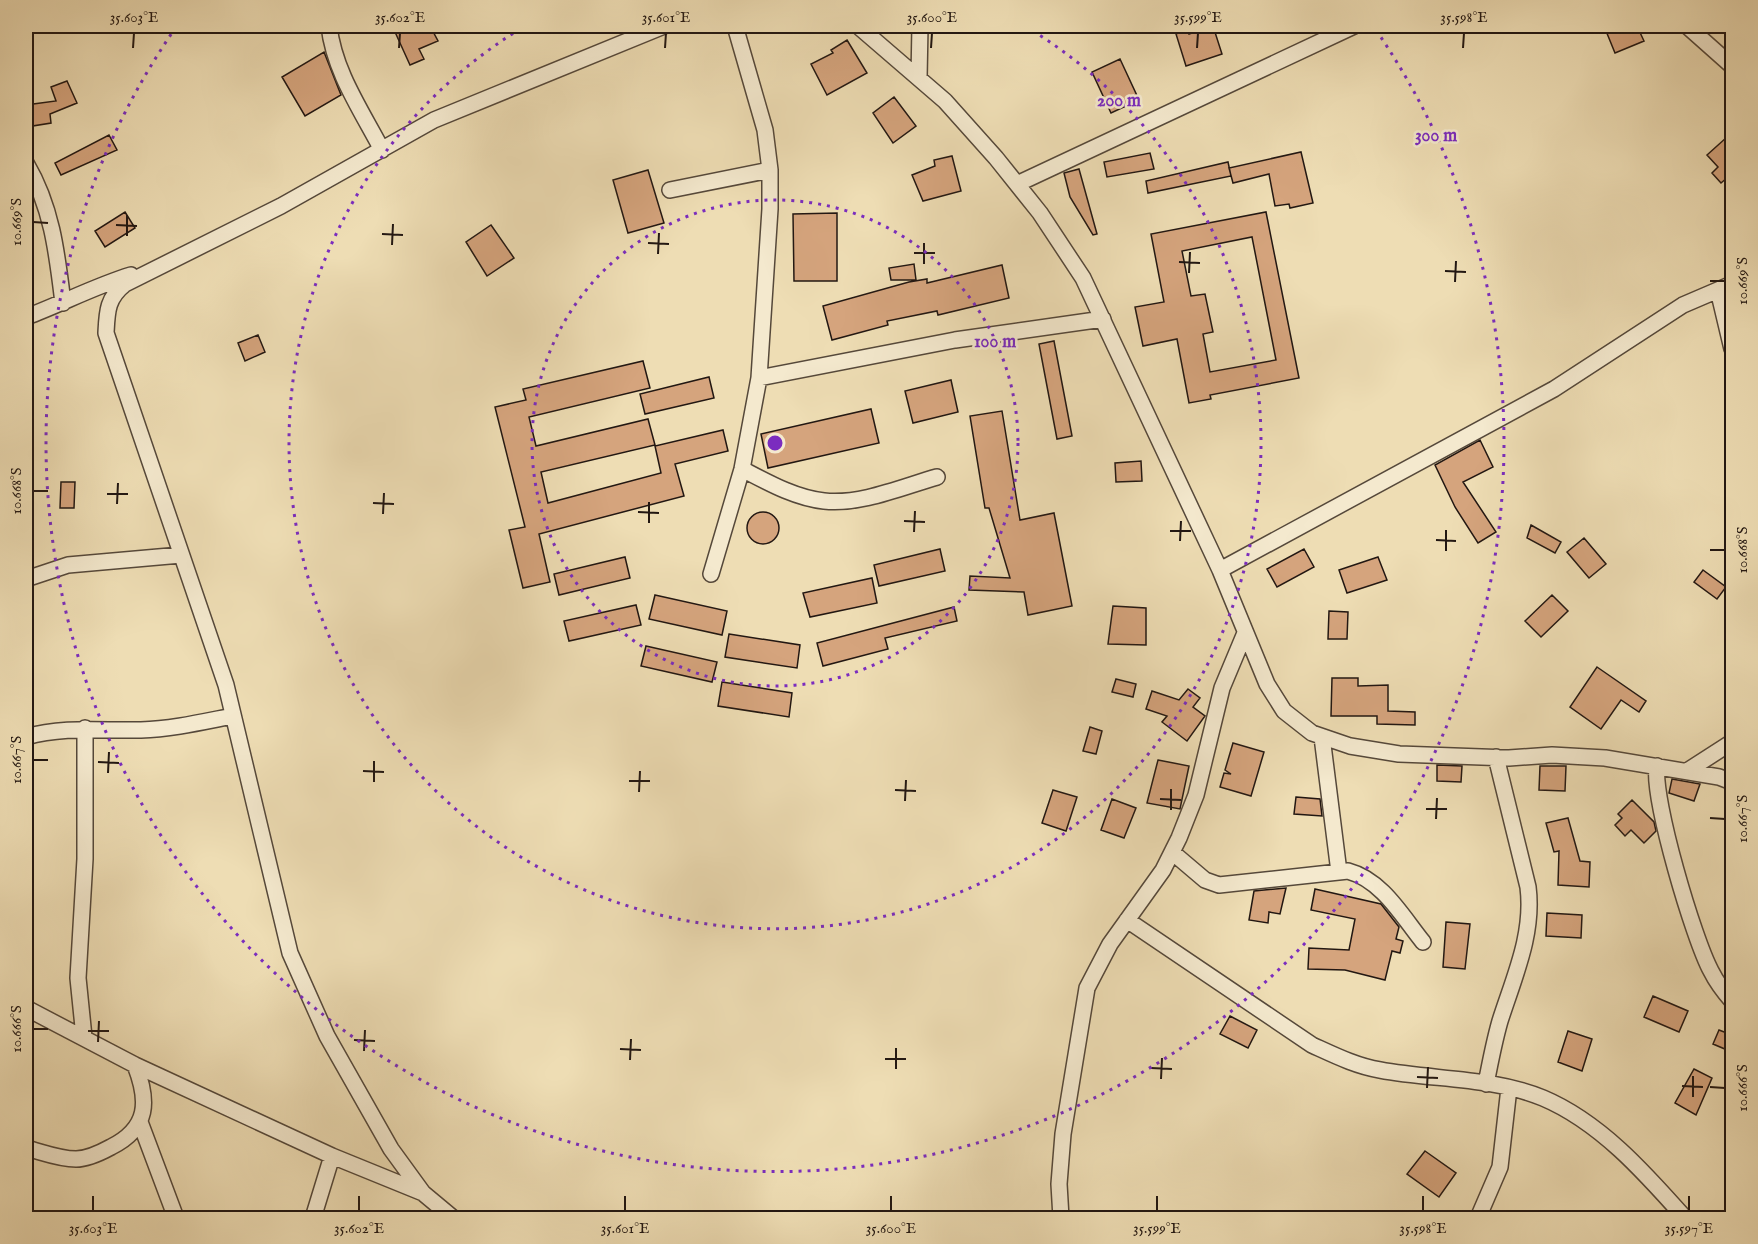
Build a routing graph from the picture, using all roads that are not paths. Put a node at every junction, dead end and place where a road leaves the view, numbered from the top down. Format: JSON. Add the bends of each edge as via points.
{"nodes":[{"id":1,"x":329,"y":26,"type":"edge"},
{"id":2,"x":664,"y":26,"type":"edge"},
{"id":3,"x":735,"y":26,"type":"edge"},
{"id":4,"x":858,"y":26,"type":"edge"},
{"id":5,"x":920,"y":26,"type":"edge"},
{"id":6,"x":1354,"y":26,"type":"edge"},
{"id":7,"x":1687,"y":26,"type":"edge"},
{"id":8,"x":1732,"y":66,"type":"edge"},
{"id":9,"x":919,"y":78,"type":"junction"},
{"id":10,"x":382,"y":150,"type":"junction"},
{"id":11,"x":26,"y":162,"type":"edge"},
{"id":12,"x":770,"y":170,"type":"junction"},
{"id":13,"x":1017,"y":184,"type":"junction"},
{"id":14,"x":670,"y":190,"type":"dead end"},
{"id":15,"x":158,"y":267,"type":"junction"},
{"id":16,"x":1732,"y":284,"type":"edge"},
{"id":17,"x":1718,"y":290,"type":"junction"},
{"id":18,"x":63,"y":303,"type":"junction"},
{"id":19,"x":26,"y":317,"type":"edge"},
{"id":20,"x":1103,"y":319,"type":"junction"},
{"id":21,"x":1732,"y":349,"type":"edge"},
{"id":22,"x":759,"y":378,"type":"junction"},
{"id":23,"x":742,"y":469,"type":"junction"},
{"id":24,"x":937,"y":477,"type":"dead end"},
{"id":25,"x":182,"y":555,"type":"junction"},
{"id":26,"x":1221,"y":570,"type":"junction"},
{"id":27,"x":711,"y":574,"type":"dead end"},
{"id":28,"x":26,"y":579,"type":"edge"},
{"id":29,"x":1245,"y":633,"type":"junction"},
{"id":30,"x":233,"y":716,"type":"junction"},
{"id":31,"x":86,"y":728,"type":"junction"},
{"id":32,"x":26,"y":737,"type":"edge"},
{"id":33,"x":1322,"y":737,"type":"junction"},
{"id":34,"x":1732,"y":742,"type":"edge"},
{"id":35,"x":1496,"y":757,"type":"junction"},
{"id":36,"x":1657,"y":766,"type":"junction"},
{"id":37,"x":1687,"y":771,"type":"junction"},
{"id":38,"x":1732,"y":782,"type":"edge"},
{"id":39,"x":1172,"y":852,"type":"junction"},
{"id":40,"x":1340,"y":872,"type":"junction"},
{"id":41,"x":1126,"y":920,"type":"junction"},
{"id":42,"x":1423,"y":942,"type":"dead end"},
{"id":43,"x":1732,"y":1001,"type":"edge"},
{"id":44,"x":26,"y":1008,"type":"edge"},
{"id":45,"x":84,"y":1037,"type":"junction"},
{"id":46,"x":135,"y":1065,"type":"junction"},
{"id":47,"x":1486,"y":1084,"type":"junction"},
{"id":48,"x":1509,"y":1088,"type":"junction"},
{"id":49,"x":140,"y":1122,"type":"junction"},
{"id":50,"x":26,"y":1148,"type":"edge"},
{"id":51,"x":332,"y":1156,"type":"junction"},
{"id":52,"x":423,"y":1193,"type":"junction"},
{"id":53,"x":176,"y":1218,"type":"edge"},
{"id":54,"x":313,"y":1218,"type":"edge"},
{"id":55,"x":453,"y":1218,"type":"edge"},
{"id":56,"x":1061,"y":1218,"type":"edge"},
{"id":57,"x":1478,"y":1218,"type":"edge"},
{"id":58,"x":1685,"y":1218,"type":"edge"}],
"edges":[{"from":1,"to":10,"type":"street","via":[[344,80]]},
{"from":2,"to":10,"type":"street","via":[[459,109]]},
{"from":3,"to":12,"type":"street","via":[[765,130]]},
{"from":4,"to":9,"type":"street"},
{"from":5,"to":9,"type":"street"},
{"from":6,"to":13,"type":"street"},
{"from":7,"to":8,"type":"street"},
{"from":9,"to":13,"type":"street","via":[[945,101]]},
{"from":10,"to":15,"type":"street","via":[[281,207]]},
{"from":11,"to":18,"type":"street","via":[[52,223]]},
{"from":12,"to":14,"type":"street"},
{"from":12,"to":22,"type":"street"},
{"from":13,"to":20,"type":"street","via":[[1083,278]]},
{"from":15,"to":18,"type":"street","via":[[91,288]]},
{"from":15,"to":25,"type":"street","via":[[115,292],[107,306],[106,333]]},
{"from":16,"to":17,"type":"street"},
{"from":17,"to":21,"type":"street"},
{"from":17,"to":26,"type":"street","via":[[1663,317],[1554,389]]},
{"from":18,"to":19,"type":"street"},
{"from":20,"to":22,"type":"street","via":[[955,340]]},
{"from":20,"to":26,"type":"street"},
{"from":22,"to":23,"type":"street"},
{"from":23,"to":24,"type":"street","via":[[796,494],[823,501],[871,496]]},
{"from":23,"to":27,"type":"street"},
{"from":25,"to":28,"type":"street","via":[[68,565]]},
{"from":25,"to":30,"type":"street"},
{"from":26,"to":29,"type":"street"},
{"from":29,"to":33,"type":"street","via":[[1267,684],[1284,711]]},
{"from":29,"to":39,"type":"street","via":[[1222,688],[1196,795]]},
{"from":30,"to":31,"type":"street","via":[[168,728]]},
{"from":30,"to":52,"type":"street","via":[[290,953],[358,1093]]},
{"from":31,"to":32,"type":"street"},
{"from":31,"to":45,"type":"street","via":[[85,859],[78,978]]},
{"from":33,"to":35,"type":"street","via":[[1399,754]]},
{"from":33,"to":40,"type":"street"},
{"from":34,"to":37,"type":"street"},
{"from":35,"to":36,"type":"street","via":[[1552,754]]},
{"from":35,"to":47,"type":"street","via":[[1531,907],[1526,942],[1494,1041]]},
{"from":36,"to":37,"type":"street"},
{"from":36,"to":43,"type":"street","via":[[1658,798],[1690,914],[1710,970]]},
{"from":37,"to":38,"type":"street"},
{"from":39,"to":40,"type":"street","via":[[1205,880],[1219,885]]},
{"from":39,"to":41,"type":"street"},
{"from":40,"to":42,"type":"street","via":[[1360,874],[1375,883]]},
{"from":41,"to":47,"type":"street","via":[[1312,1045],[1337,1057],[1379,1070]]},
{"from":41,"to":56,"type":"street","via":[[1085,997],[1063,1134]]},
{"from":44,"to":45,"type":"street"},
{"from":45,"to":46,"type":"street"},
{"from":46,"to":49,"type":"street","via":[[145,1102]]},
{"from":46,"to":51,"type":"street"},
{"from":47,"to":48,"type":"street"},
{"from":48,"to":57,"type":"street","via":[[1500,1167]]},
{"from":48,"to":58,"type":"street","via":[[1543,1098],[1578,1118],[1634,1161]]},
{"from":49,"to":50,"type":"street","via":[[123,1141],[79,1159]]},
{"from":49,"to":53,"type":"street"},
{"from":51,"to":52,"type":"street"},
{"from":51,"to":54,"type":"street"},
{"from":52,"to":55,"type":"street"}]}
